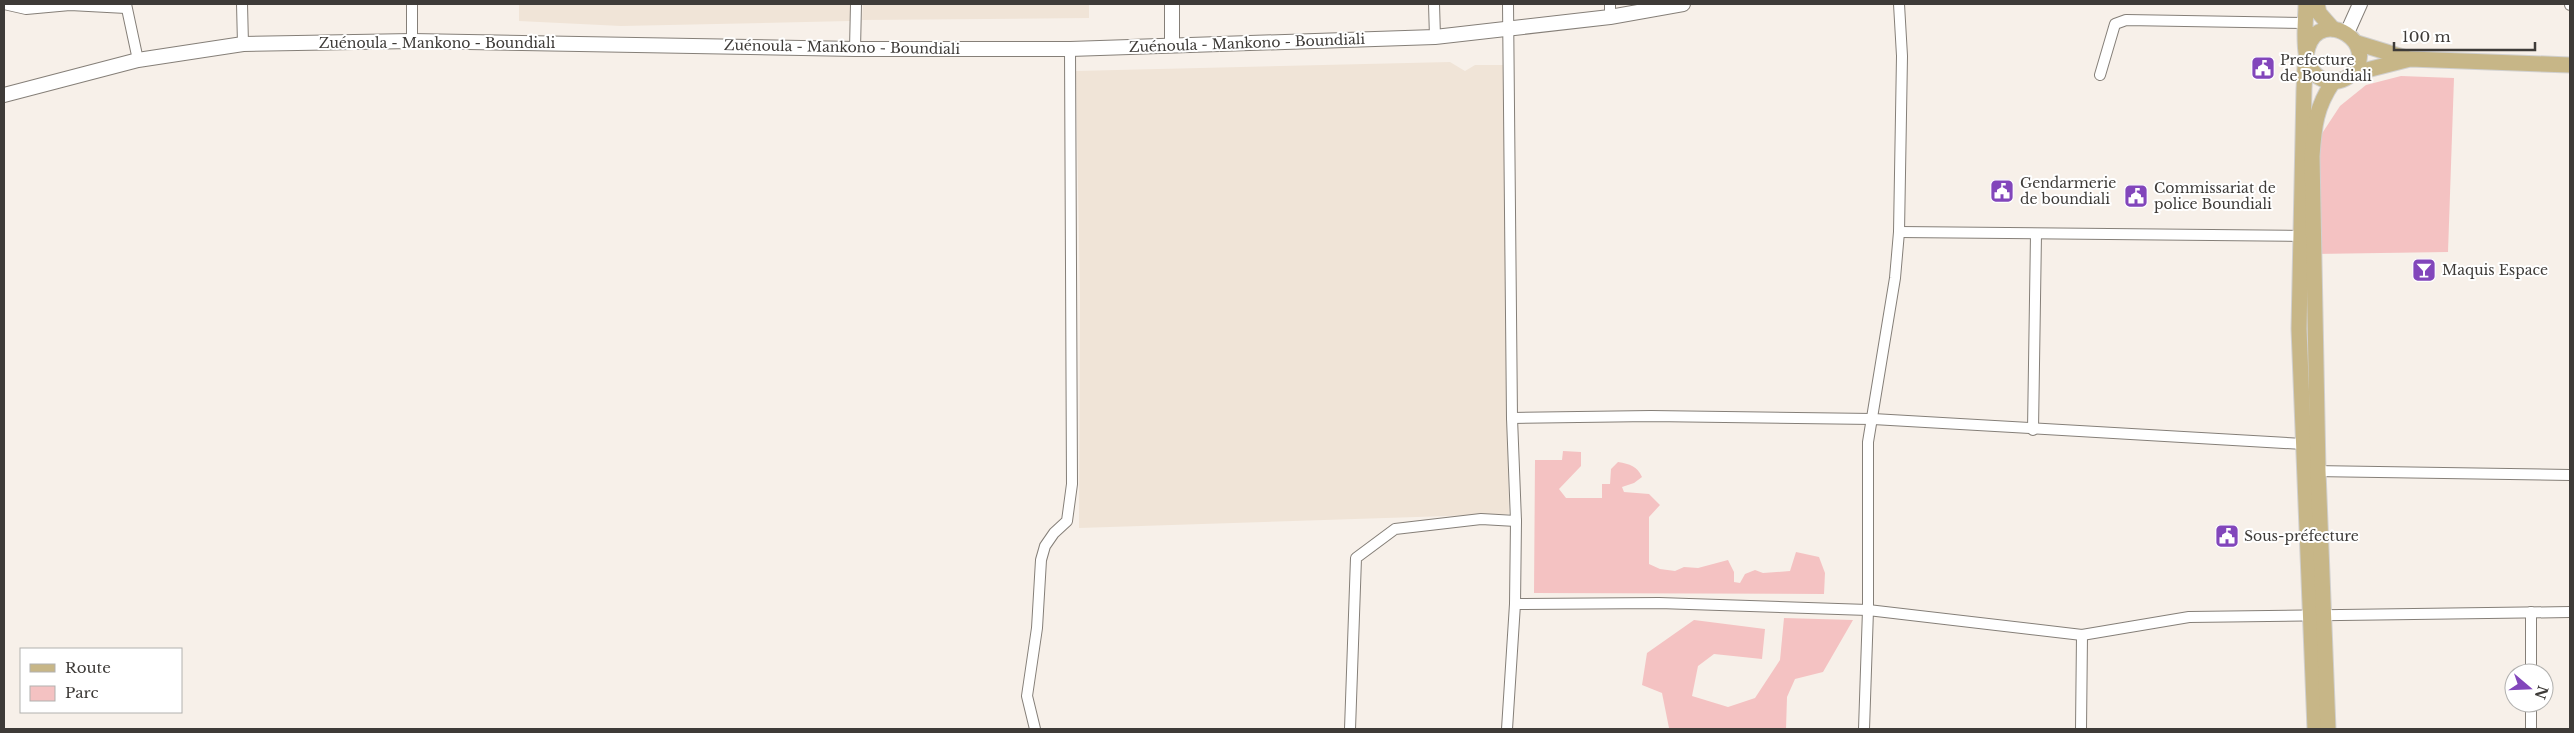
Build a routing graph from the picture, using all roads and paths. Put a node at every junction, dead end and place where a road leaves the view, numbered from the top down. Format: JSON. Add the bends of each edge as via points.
{"nodes":[{"id":1,"x":4,"y":4,"type":"edge"},
{"id":2,"x":242,"y":4,"type":"edge"},
{"id":3,"x":412,"y":4,"type":"edge"},
{"id":4,"x":856,"y":4,"type":"edge"},
{"id":5,"x":1172,"y":4,"type":"edge"},
{"id":6,"x":1434,"y":4,"type":"edge"},
{"id":7,"x":1508,"y":4,"type":"edge"},
{"id":8,"x":1682,"y":4,"type":"edge"},
{"id":9,"x":1898,"y":4,"type":"edge"},
{"id":10,"x":2306,"y":4,"type":"edge"},
{"id":11,"x":2317,"y":4,"type":"edge"},
{"id":12,"x":2360,"y":4,"type":"edge"},
{"id":13,"x":126,"y":6,"type":"edge"},
{"id":14,"x":1610,"y":11,"type":"edge"},
{"id":15,"x":2306,"y":23,"type":"junction"},
{"id":16,"x":1508,"y":29,"type":"junction"},
{"id":17,"x":2345,"y":35,"type":"junction"},
{"id":18,"x":1435,"y":37,"type":"junction"},
{"id":19,"x":412,"y":41,"type":"junction"},
{"id":20,"x":243,"y":44,"type":"junction"},
{"id":21,"x":1172,"y":45,"type":"junction"},
{"id":22,"x":855,"y":49,"type":"junction"},
{"id":23,"x":1070,"y":49,"type":"junction"},
{"id":24,"x":2307,"y":54,"type":"junction"},
{"id":25,"x":2410,"y":59,"type":"junction"},
{"id":26,"x":138,"y":60,"type":"junction"},
{"id":27,"x":2570,"y":65,"type":"edge"},
{"id":28,"x":2351,"y":74,"type":"junction"},
{"id":29,"x":2100,"y":75,"type":"dead end"},
{"id":30,"x":2333,"y":82,"type":"junction"},
{"id":31,"x":4,"y":94,"type":"edge"},
{"id":32,"x":1899,"y":232,"type":"junction"},
{"id":33,"x":2036,"y":234,"type":"junction"},
{"id":34,"x":2306,"y":236,"type":"junction"},
{"id":35,"x":1512,"y":418,"type":"junction"},
{"id":36,"x":1873,"y":419,"type":"junction"},
{"id":37,"x":2033,"y":430,"type":"junction"},
{"id":38,"x":2303,"y":444,"type":"junction"},
{"id":39,"x":2311,"y":471,"type":"junction"},
{"id":40,"x":2570,"y":475,"type":"edge"},
{"id":41,"x":1516,"y":520,"type":"junction"},
{"id":42,"x":1515,"y":604,"type":"junction"},
{"id":43,"x":1868,"y":610,"type":"junction"},
{"id":44,"x":2531,"y":612,"type":"junction"},
{"id":45,"x":2570,"y":612,"type":"edge"},
{"id":46,"x":2318,"y":614,"type":"junction"},
{"id":47,"x":2082,"y":635,"type":"junction"},
{"id":48,"x":2531,"y":663,"type":"edge"},
{"id":49,"x":2531,"y":713,"type":"edge"},
{"id":50,"x":1035,"y":729,"type":"edge"},
{"id":51,"x":1350,"y":729,"type":"edge"},
{"id":52,"x":1507,"y":729,"type":"edge"},
{"id":53,"x":1864,"y":729,"type":"edge"},
{"id":54,"x":2081,"y":729,"type":"edge"},
{"id":55,"x":2315,"y":729,"type":"edge"},
{"id":56,"x":2328,"y":729,"type":"edge"},
{"id":57,"x":2530,"y":729,"type":"edge"}],
"edges":[{"from":1,"to":13,"type":"street","via":[[26,10]]},
{"from":2,"to":20,"type":"street"},
{"from":3,"to":19,"type":"street"},
{"from":4,"to":22,"type":"street"},
{"from":5,"to":21,"type":"main road"},
{"from":6,"to":18,"type":"street"},
{"from":7,"to":16,"type":"street"},
{"from":8,"to":14,"type":"main road","name":"Zuénoula - Mankono - Boundiali"},
{"from":9,"to":32,"type":"street","via":[[1902,56]]},
{"from":10,"to":15,"type":"main road"},
{"from":11,"to":17,"type":"main road","via":[[2319,14]]},
{"from":12,"to":17,"type":"main road"},
{"from":13,"to":26,"type":"street"},
{"from":14,"to":16,"type":"main road","name":"Zuénoula - Mankono - Boundiali"},
{"from":15,"to":24,"type":"main road"},
{"from":15,"to":29,"type":"street","via":[[2126,20],[2115,24]]},
{"from":16,"to":18,"type":"main road","name":"Zuénoula - Mankono - Boundiali"},
{"from":16,"to":35,"type":"street"},
{"from":17,"to":24,"type":"main road","via":[[2318,34]]},
{"from":17,"to":25,"type":"main road"},
{"from":17,"to":28,"type":"main road","via":[[2359,60]]},
{"from":18,"to":21,"type":"main road","name":"Zuénoula - Mankono - Boundiali"},
{"from":19,"to":20,"type":"main road","name":"Zuénoula - Mankono - Boundiali"},
{"from":19,"to":22,"type":"main road","name":"Zuénoula - Mankono - Boundiali"},
{"from":20,"to":26,"type":"main road","name":"Zuénoula - Mankono - Boundiali"},
{"from":21,"to":23,"type":"main road","name":"Zuénoula - Mankono - Boundiali"},
{"from":22,"to":23,"type":"main road","name":"Zuénoula - Mankono - Boundiali"},
{"from":23,"to":50,"type":"street","via":[[1072,484],[1067,520],[1050,540],[1041,560],[1038,628],[1027,696]]},
{"from":24,"to":30,"type":"main road","via":[[2317,76]]},
{"from":24,"to":34,"type":"main road","via":[[2302,127]]},
{"from":25,"to":27,"type":"main road"},
{"from":25,"to":28,"type":"main road"},
{"from":26,"to":31,"type":"main road","name":"Zuénoula - Mankono - Boundiali"},
{"from":28,"to":30,"type":"main road"},
{"from":30,"to":34,"type":"main road","via":[[2321,100],[2314,126]]},
{"from":32,"to":33,"type":"street"},
{"from":32,"to":36,"type":"street"},
{"from":33,"to":34,"type":"street"},
{"from":33,"to":37,"type":"street"},
{"from":34,"to":38,"type":"main road","via":[[2299,328]]},
{"from":34,"to":39,"type":"main road"},
{"from":35,"to":36,"type":"street"},
{"from":35,"to":41,"type":"street"},
{"from":36,"to":37,"type":"street"},
{"from":36,"to":43,"type":"street","via":[[1868,442]]},
{"from":37,"to":38,"type":"street"},
{"from":38,"to":39,"type":"main road"},
{"from":39,"to":40,"type":"street"},
{"from":39,"to":46,"type":"main road"},
{"from":41,"to":42,"type":"street"},
{"from":41,"to":51,"type":"street","via":[[1481,519],[1395,529],[1356,558]]},
{"from":42,"to":43,"type":"street","via":[[1659,603]]},
{"from":42,"to":52,"type":"street"},
{"from":43,"to":47,"type":"street"},
{"from":43,"to":53,"type":"street"},
{"from":44,"to":45,"type":"street"},
{"from":44,"to":46,"type":"street"},
{"from":44,"to":48,"type":"street"},
{"from":46,"to":47,"type":"street","via":[[2189,617]]},
{"from":46,"to":55,"type":"main road"},
{"from":46,"to":56,"type":"main road"},
{"from":47,"to":54,"type":"street"},
{"from":49,"to":57,"type":"street"}]}
